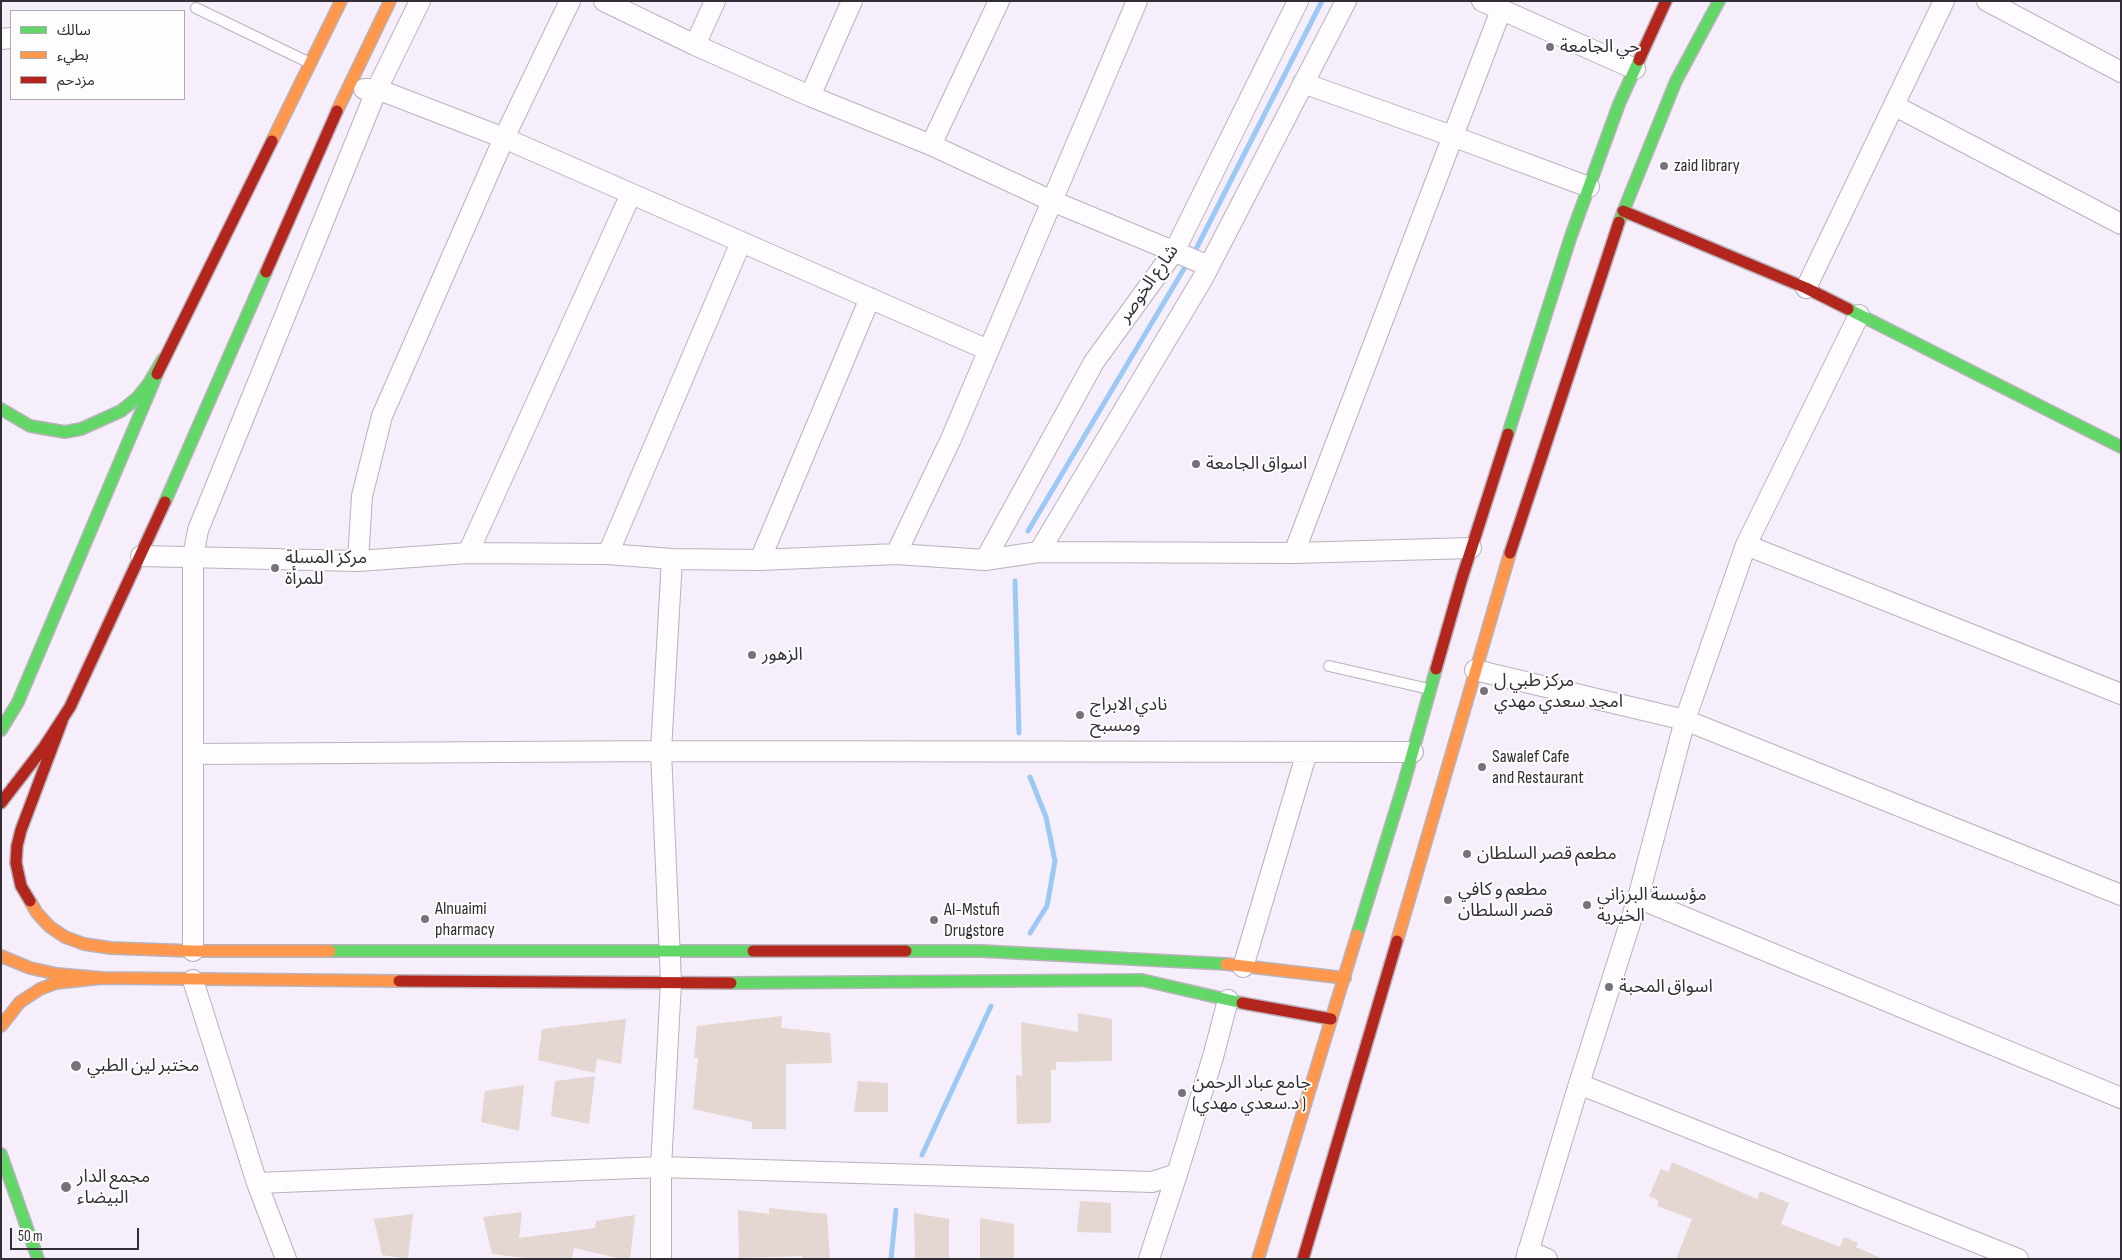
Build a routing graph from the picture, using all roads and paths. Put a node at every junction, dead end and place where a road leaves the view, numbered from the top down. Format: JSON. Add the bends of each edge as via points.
{"nodes":[{"id":1,"x":341,"y":1,"type":"edge"},
{"id":2,"x":390,"y":1,"type":"edge"},
{"id":3,"x":420,"y":1,"type":"edge"},
{"id":4,"x":570,"y":1,"type":"edge"},
{"id":5,"x":604,"y":1,"type":"edge"},
{"id":6,"x":715,"y":1,"type":"edge"},
{"id":7,"x":852,"y":1,"type":"edge"},
{"id":8,"x":999,"y":1,"type":"edge"},
{"id":9,"x":1137,"y":1,"type":"edge"},
{"id":10,"x":1298,"y":1,"type":"edge"},
{"id":11,"x":1346,"y":1,"type":"edge"},
{"id":12,"x":1482,"y":1,"type":"edge"},
{"id":13,"x":1666,"y":1,"type":"edge"},
{"id":14,"x":1719,"y":1,"type":"edge"},
{"id":15,"x":1944,"y":1,"type":"edge"},
{"id":16,"x":1987,"y":1,"type":"edge"},
{"id":17,"x":196,"y":8,"type":"dead end"},
{"id":18,"x":1501,"y":10,"type":"junction"},
{"id":19,"x":695,"y":45,"type":"junction"},
{"id":20,"x":311,"y":64,"type":"junction"},
{"id":21,"x":1635,"y":69,"type":"junction"},
{"id":22,"x":2121,"y":72,"type":"edge"},
{"id":23,"x":1303,"y":83,"type":"junction"},
{"id":24,"x":377,"y":89,"type":"junction"},
{"id":25,"x":342,"y":90,"type":"junction"},
{"id":26,"x":810,"y":96,"type":"junction"},
{"id":27,"x":1895,"y":106,"type":"junction"},
{"id":28,"x":1452,"y":136,"type":"junction"},
{"id":29,"x":504,"y":138,"type":"junction"},
{"id":30,"x":931,"y":145,"type":"junction"},
{"id":31,"x":1589,"y":187,"type":"junction"},
{"id":32,"x":631,"y":194,"type":"junction"},
{"id":33,"x":1052,"y":201,"type":"junction"},
{"id":34,"x":1623,"y":211,"type":"junction"},
{"id":35,"x":2121,"y":224,"type":"edge"},
{"id":36,"x":741,"y":242,"type":"junction"},
{"id":37,"x":1175,"y":250,"type":"junction"},
{"id":38,"x":1209,"y":266,"type":"junction"},
{"id":39,"x":1806,"y":288,"type":"junction"},
{"id":40,"x":870,"y":298,"type":"junction"},
{"id":41,"x":1859,"y":315,"type":"junction"},
{"id":42,"x":988,"y":350,"type":"junction"},
{"id":43,"x":164,"y":359,"type":"junction"},
{"id":44,"x":1,"y":409,"type":"edge"},
{"id":45,"x":2121,"y":447,"type":"edge"},
{"id":46,"x":1746,"y":544,"type":"junction"},
{"id":47,"x":1471,"y":548,"type":"junction"},
{"id":48,"x":1039,"y":552,"type":"junction"},
{"id":49,"x":468,"y":553,"type":"junction"},
{"id":50,"x":1294,"y":553,"type":"junction"},
{"id":51,"x":608,"y":554,"type":"junction"},
{"id":52,"x":896,"y":554,"type":"junction"},
{"id":53,"x":141,"y":556,"type":"junction"},
{"id":54,"x":193,"y":557,"type":"junction"},
{"id":55,"x":672,"y":559,"type":"junction"},
{"id":56,"x":760,"y":560,"type":"junction"},
{"id":57,"x":985,"y":560,"type":"junction"},
{"id":58,"x":358,"y":561,"type":"junction"},
{"id":59,"x":1329,"y":666,"type":"dead end"},
{"id":60,"x":1475,"y":670,"type":"junction"},
{"id":61,"x":1430,"y":690,"type":"junction"},
{"id":62,"x":2121,"y":694,"type":"edge"},
{"id":63,"x":1685,"y":720,"type":"junction"},
{"id":64,"x":62,"y":721,"type":"junction"},
{"id":65,"x":1,"y":730,"type":"edge"},
{"id":66,"x":661,"y":751,"type":"junction"},
{"id":67,"x":1307,"y":752,"type":"junction"},
{"id":68,"x":1413,"y":752,"type":"junction"},
{"id":69,"x":193,"y":754,"type":"junction"},
{"id":70,"x":1,"y":803,"type":"edge"},
{"id":71,"x":2121,"y":895,"type":"edge"},
{"id":72,"x":1638,"y":898,"type":"junction"},
{"id":73,"x":193,"y":951,"type":"junction"},
{"id":74,"x":670,"y":951,"type":"junction"},
{"id":75,"x":1,"y":956,"type":"edge"},
{"id":76,"x":1243,"y":967,"type":"junction"},
{"id":77,"x":102,"y":978,"type":"junction"},
{"id":78,"x":1344,"y":978,"type":"junction"},
{"id":79,"x":193,"y":980,"type":"junction"},
{"id":80,"x":671,"y":983,"type":"junction"},
{"id":81,"x":1228,"y":1000,"type":"junction"},
{"id":82,"x":1331,"y":1019,"type":"junction"},
{"id":83,"x":1,"y":1026,"type":"edge"},
{"id":84,"x":1578,"y":1084,"type":"junction"},
{"id":85,"x":2121,"y":1098,"type":"edge"},
{"id":86,"x":1,"y":1154,"type":"edge"},
{"id":87,"x":661,"y":1167,"type":"junction"},
{"id":88,"x":1177,"y":1174,"type":"junction"},
{"id":89,"x":257,"y":1183,"type":"junction"},
{"id":90,"x":1527,"y":1255,"type":"edge"},
{"id":91,"x":38,"y":1259,"type":"edge"},
{"id":92,"x":286,"y":1259,"type":"edge"},
{"id":93,"x":661,"y":1259,"type":"edge"},
{"id":94,"x":1149,"y":1259,"type":"edge"},
{"id":95,"x":1258,"y":1259,"type":"edge"},
{"id":96,"x":1303,"y":1259,"type":"edge"},
{"id":97,"x":1547,"y":1259,"type":"edge"},
{"id":98,"x":2018,"y":1259,"type":"edge"}],
"edges":[{"from":1,"to":20,"type":"main road"},
{"from":2,"to":25,"type":"main road"},
{"from":3,"to":24,"type":"street"},
{"from":4,"to":29,"type":"street"},
{"from":5,"to":19,"type":"street"},
{"from":6,"to":19,"type":"street"},
{"from":7,"to":26,"type":"street"},
{"from":8,"to":30,"type":"street"},
{"from":9,"to":33,"type":"street"},
{"from":10,"to":37,"type":"street","name":"شارع الخوصر"},
{"from":11,"to":23,"type":"street"},
{"from":12,"to":18,"type":"street"},
{"from":13,"to":21,"type":"main road"},
{"from":14,"to":34,"type":"main road","via":[[1676,81]]},
{"from":15,"to":27,"type":"street"},
{"from":16,"to":22,"type":"street"},
{"from":17,"to":20,"type":"lane"},
{"from":18,"to":21,"type":"street"},
{"from":18,"to":28,"type":"street"},
{"from":19,"to":26,"type":"street"},
{"from":20,"to":43,"type":"main road","via":[[307,82]]},
{"from":21,"to":31,"type":"main road"},
{"from":23,"to":28,"type":"street"},
{"from":23,"to":38,"type":"street"},
{"from":24,"to":25,"type":"street"},
{"from":24,"to":29,"type":"street"},
{"from":24,"to":54,"type":"street","via":[[202,516]]},
{"from":25,"to":53,"type":"main road"},
{"from":26,"to":30,"type":"street"},
{"from":27,"to":35,"type":"street"},
{"from":27,"to":39,"type":"street"},
{"from":28,"to":31,"type":"street"},
{"from":28,"to":50,"type":"street"},
{"from":29,"to":32,"type":"street"},
{"from":29,"to":58,"type":"street","via":[[382,416],[362,496]]},
{"from":30,"to":33,"type":"street"},
{"from":31,"to":47,"type":"main road","via":[[1570,236]]},
{"from":32,"to":36,"type":"street"},
{"from":32,"to":49,"type":"street"},
{"from":33,"to":37,"type":"street"},
{"from":33,"to":42,"type":"street"},
{"from":34,"to":39,"type":"main road"},
{"from":34,"to":60,"type":"main road","via":[[1499,585]]},
{"from":36,"to":40,"type":"street"},
{"from":36,"to":51,"type":"street"},
{"from":37,"to":38,"type":"street"},
{"from":37,"to":57,"type":"street","name":"شارع الخوصر","via":[[1094,362]]},
{"from":38,"to":48,"type":"street"},
{"from":39,"to":41,"type":"main road"},
{"from":40,"to":42,"type":"street"},
{"from":40,"to":56,"type":"street"},
{"from":41,"to":45,"type":"main road"},
{"from":41,"to":46,"type":"street"},
{"from":42,"to":52,"type":"street","via":[[951,439]]},
{"from":43,"to":44,"type":"main road","via":[[149,383],[126,407],[102,422],[81,429],[65,432],[30,426]]},
{"from":43,"to":65,"type":"main road","via":[[18,702]]},
{"from":46,"to":62,"type":"street"},
{"from":46,"to":63,"type":"street"},
{"from":47,"to":50,"type":"street"},
{"from":47,"to":61,"type":"main road"},
{"from":48,"to":50,"type":"street"},
{"from":48,"to":57,"type":"street"},
{"from":49,"to":51,"type":"street"},
{"from":49,"to":58,"type":"street"},
{"from":51,"to":55,"type":"street"},
{"from":52,"to":56,"type":"street"},
{"from":52,"to":57,"type":"street"},
{"from":53,"to":54,"type":"street"},
{"from":53,"to":64,"type":"main road"},
{"from":54,"to":58,"type":"street"},
{"from":54,"to":69,"type":"street"},
{"from":55,"to":56,"type":"street"},
{"from":55,"to":66,"type":"street"},
{"from":59,"to":61,"type":"lane"},
{"from":60,"to":63,"type":"street"},
{"from":60,"to":96,"type":"main road"},
{"from":61,"to":68,"type":"main road"},
{"from":63,"to":71,"type":"street"},
{"from":63,"to":72,"type":"street"},
{"from":64,"to":70,"type":"main road"},
{"from":64,"to":73,"type":"main road","via":[[16,846],[16,864],[28,901],[50,927],[84,944]]},
{"from":66,"to":67,"type":"street"},
{"from":66,"to":69,"type":"street"},
{"from":66,"to":74,"type":"street"},
{"from":67,"to":68,"type":"street"},
{"from":67,"to":76,"type":"street"},
{"from":68,"to":78,"type":"main road"},
{"from":69,"to":73,"type":"street"},
{"from":72,"to":84,"type":"street"},
{"from":72,"to":85,"type":"street"},
{"from":73,"to":74,"type":"main road"},
{"from":74,"to":76,"type":"main road","via":[[981,951]]},
{"from":74,"to":80,"type":"street"},
{"from":75,"to":77,"type":"main road","via":[[48,972]]},
{"from":76,"to":78,"type":"main road"},
{"from":77,"to":79,"type":"main road"},
{"from":77,"to":83,"type":"main road","via":[[56,983],[40,989],[20,1002]]},
{"from":78,"to":82,"type":"main road"},
{"from":79,"to":80,"type":"main road"},
{"from":79,"to":89,"type":"street"},
{"from":80,"to":81,"type":"main road","via":[[1142,980]]},
{"from":80,"to":87,"type":"street"},
{"from":81,"to":82,"type":"main road"},
{"from":81,"to":88,"type":"street"},
{"from":82,"to":95,"type":"main road"},
{"from":84,"to":90,"type":"street"},
{"from":84,"to":98,"type":"street"},
{"from":86,"to":91,"type":"main road"},
{"from":87,"to":88,"type":"street","via":[[1152,1182]]},
{"from":87,"to":89,"type":"street"},
{"from":87,"to":93,"type":"street"},
{"from":88,"to":94,"type":"street"},
{"from":89,"to":92,"type":"street"},
{"from":90,"to":97,"type":"street"}]}
